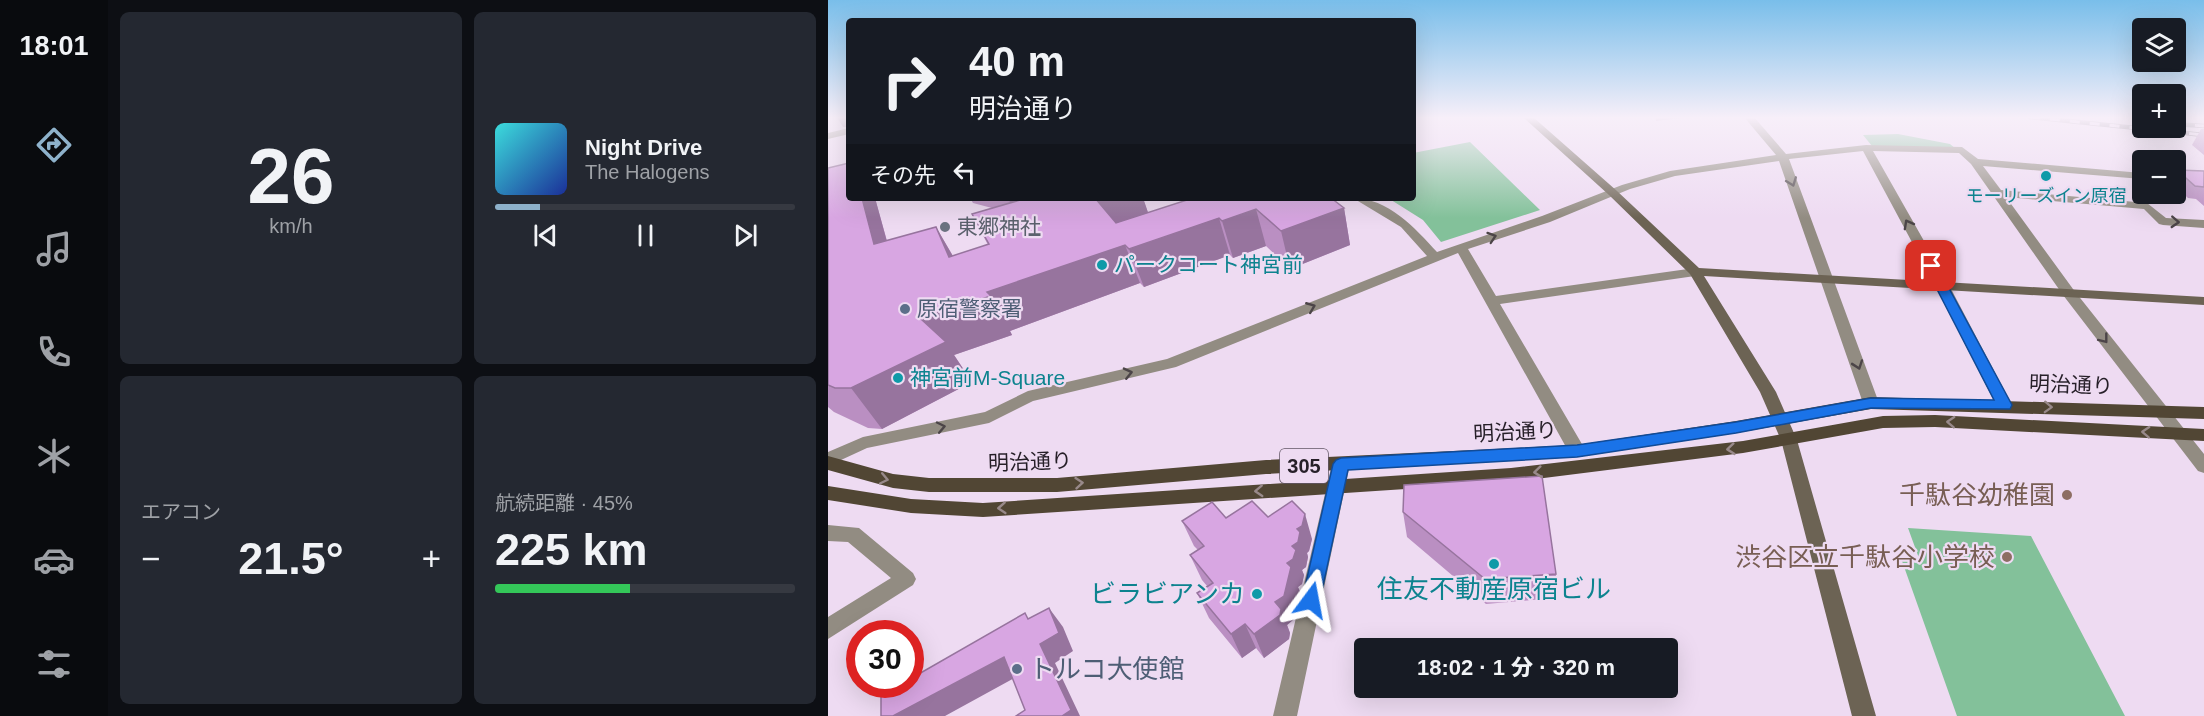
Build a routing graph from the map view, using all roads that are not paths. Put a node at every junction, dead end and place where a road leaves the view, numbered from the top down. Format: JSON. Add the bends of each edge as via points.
{"nodes":[{"id":1,"x":1565,"y":150,"type":"edge"},
{"id":2,"x":1777,"y":150,"type":"edge"},
{"id":3,"x":1844,"y":150,"type":"edge"},
{"id":4,"x":1867,"y":150,"type":"edge"},
{"id":5,"x":1962,"y":150,"type":"edge"},
{"id":6,"x":1783,"y":157,"type":"junction"},
{"id":7,"x":1975,"y":162,"type":"junction"},
{"id":8,"x":2132,"y":175,"type":"edge"},
{"id":9,"x":1613,"y":193,"type":"junction"},
{"id":10,"x":1997,"y":194,"type":"junction"},
{"id":11,"x":1364,"y":201,"type":"edge"},
{"id":12,"x":2204,"y":224,"type":"edge"},
{"id":13,"x":1461,"y":247,"type":"junction"},
{"id":14,"x":1435,"y":258,"type":"junction"},
{"id":15,"x":1695,"y":272,"type":"junction"},
{"id":16,"x":1828,"y":278,"type":"junction"},
{"id":17,"x":1942,"y":285,"type":"junction"},
{"id":18,"x":2068,"y":292,"type":"junction"},
{"id":19,"x":2204,"y":301,"type":"edge"},
{"id":20,"x":1492,"y":302,"type":"junction"},
{"id":21,"x":1871,"y":403,"type":"junction"},
{"id":22,"x":2004,"y":405,"type":"junction"},
{"id":23,"x":2160,"y":410,"type":"junction"},
{"id":24,"x":2204,"y":413,"type":"edge"},
{"id":25,"x":1781,"y":418,"type":"junction"},
{"id":26,"x":2179,"y":434,"type":"junction"},
{"id":27,"x":2204,"y":435,"type":"edge"},
{"id":28,"x":1789,"y":440,"type":"junction"},
{"id":29,"x":1577,"y":451,"type":"junction"},
{"id":30,"x":828,"y":461,"type":"edge"},
{"id":31,"x":1341,"y":464,"type":"junction"},
{"id":32,"x":2204,"y":466,"type":"edge"},
{"id":33,"x":1337,"y":486,"type":"junction"},
{"id":34,"x":828,"y":493,"type":"edge"},
{"id":35,"x":828,"y":533,"type":"edge"},
{"id":36,"x":828,"y":629,"type":"edge"},
{"id":37,"x":1285,"y":716,"type":"edge"},
{"id":38,"x":1864,"y":716,"type":"edge"}],
"edges":[{"from":1,"to":9,"type":"street"},
{"from":2,"to":6,"type":"street"},
{"from":3,"to":6,"type":"street"},
{"from":17,"to":4,"type":"street","one_way":true},
{"from":5,"to":7,"type":"street"},
{"from":6,"to":9,"type":"street","via":[[1674,173]]},
{"from":6,"to":16,"type":"street","one_way":true},
{"from":7,"to":8,"type":"street"},
{"from":7,"to":10,"type":"street"},
{"from":13,"to":9,"type":"street","one_way":true},
{"from":9,"to":15,"type":"street"},
{"from":10,"to":12,"type":"street","one_way":true,"via":[[2147,206],[2163,221]]},
{"from":10,"to":18,"type":"street"},
{"from":11,"to":14,"type":"street","via":[[1404,224]]},
{"from":13,"to":14,"type":"street"},
{"from":13,"to":20,"type":"street"},
{"from":30,"to":14,"type":"street","one_way":true,"via":[[863,443],[989,417],[1028,397],[1171,363]]},
{"from":15,"to":16,"type":"street"},
{"from":15,"to":20,"type":"street"},
{"from":15,"to":25,"type":"street"},
{"from":16,"to":17,"type":"street"},
{"from":16,"to":21,"type":"street","one_way":true},
{"from":17,"to":18,"type":"street"},
{"from":17,"to":22,"type":"street"},
{"from":18,"to":19,"type":"street"},
{"from":18,"to":23,"type":"street","one_way":true},
{"from":20,"to":29,"type":"street"},
{"from":21,"to":22,"type":"main road","name":"明治通り","number":"305"},
{"from":21,"to":25,"type":"main road","name":"明治通り","number":"305"},
{"from":22,"to":23,"type":"main road","name":"明治通り","number":"305","one_way":true},
{"from":23,"to":24,"type":"main road","name":"明治通り","number":"305"},
{"from":23,"to":26,"type":"street"},
{"from":25,"to":28,"type":"street"},
{"from":25,"to":29,"type":"main road","name":"明治通り","number":"305"},
{"from":26,"to":27,"type":"main road","name":"明治通り","number":"305"},
{"from":26,"to":28,"type":"main road","name":"明治通り","number":"305","one_way":true,"via":[[1935,421],[1883,422]]},
{"from":26,"to":32,"type":"street"},
{"from":28,"to":33,"type":"main road","name":"明治通り","number":"305","one_way":true,"via":[[1511,476]]},
{"from":28,"to":38,"type":"street"},
{"from":29,"to":31,"type":"main road","name":"明治通り","number":"305"},
{"from":30,"to":31,"type":"main road","name":"明治通り","number":"305","one_way":true,"via":[[894,481],[986,487]]},
{"from":31,"to":33,"type":"street"},
{"from":33,"to":34,"type":"main road","name":"明治通り","number":"305","one_way":true,"via":[[983,510],[911,506]]},
{"from":33,"to":37,"type":"street"},
{"from":35,"to":36,"type":"street","via":[[852,534],[906,579]]}]}
